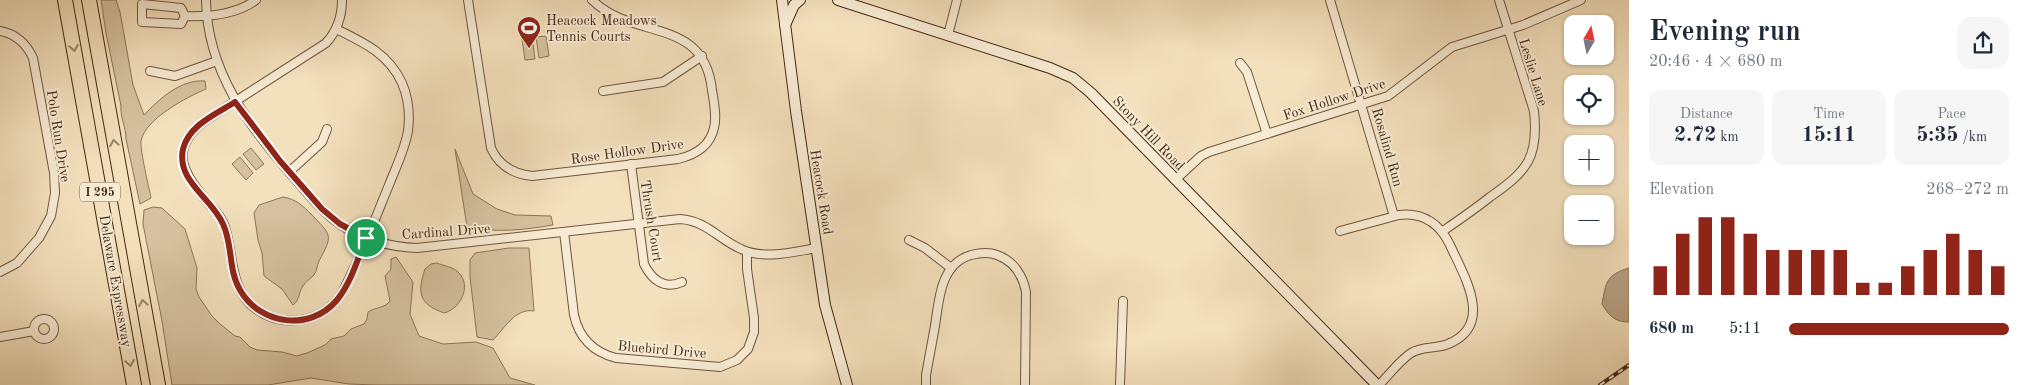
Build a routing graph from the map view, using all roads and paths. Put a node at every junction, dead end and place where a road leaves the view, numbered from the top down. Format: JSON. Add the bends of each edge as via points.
{"nodes":[{"id":1,"x":66,"y":0,"type":"edge"},
{"id":2,"x":89,"y":0,"type":"edge"},
{"id":3,"x":206,"y":0,"type":"edge"},
{"id":4,"x":256,"y":0,"type":"edge"},
{"id":5,"x":342,"y":0,"type":"edge"},
{"id":6,"x":468,"y":0,"type":"edge"},
{"id":7,"x":592,"y":0,"type":"edge"},
{"id":8,"x":782,"y":0,"type":"edge"},
{"id":9,"x":800,"y":0,"type":"edge"},
{"id":10,"x":838,"y":0,"type":"edge"},
{"id":11,"x":957,"y":0,"type":"edge"},
{"id":12,"x":1330,"y":0,"type":"edge"},
{"id":13,"x":1499,"y":0,"type":"edge"},
{"id":14,"x":1581,"y":0,"type":"edge"},
{"id":15,"x":185,"y":16,"type":"junction"},
{"id":16,"x":207,"y":17,"type":"junction"},
{"id":17,"x":785,"y":26,"type":"junction"},
{"id":18,"x":336,"y":29,"type":"junction"},
{"id":19,"x":1508,"y":30,"type":"junction"},
{"id":20,"x":0,"y":31,"type":"edge"},
{"id":21,"x":948,"y":35,"type":"junction"},
{"id":22,"x":702,"y":56,"type":"junction"},
{"id":23,"x":217,"y":61,"type":"junction"},
{"id":24,"x":1240,"y":63,"type":"dead end"},
{"id":25,"x":150,"y":71,"type":"dead end"},
{"id":26,"x":603,"y":91,"type":"dead end"},
{"id":27,"x":235,"y":102,"type":"junction"},
{"id":28,"x":1362,"y":105,"type":"junction"},
{"id":29,"x":327,"y":129,"type":"dead end"},
{"id":30,"x":1267,"y":134,"type":"junction"},
{"id":31,"x":631,"y":164,"type":"junction"},
{"id":32,"x":289,"y":172,"type":"junction"},
{"id":33,"x":1175,"y":180,"type":"junction"},
{"id":34,"x":1394,"y":216,"type":"junction"},
{"id":35,"x":639,"y":224,"type":"junction"},
{"id":36,"x":1340,"y":231,"type":"dead end"},
{"id":37,"x":1443,"y":231,"type":"junction"},
{"id":38,"x":564,"y":232,"type":"junction"},
{"id":39,"x":366,"y":238,"type":"junction"},
{"id":40,"x":909,"y":240,"type":"dead end"},
{"id":41,"x":817,"y":248,"type":"junction"},
{"id":42,"x":747,"y":252,"type":"junction"},
{"id":43,"x":951,"y":268,"type":"junction"},
{"id":44,"x":0,"y":272,"type":"edge"},
{"id":45,"x":682,"y":282,"type":"dead end"},
{"id":46,"x":1123,"y":301,"type":"dead end"},
{"id":47,"x":34,"y":331,"type":"dead end"},
{"id":48,"x":0,"y":337,"type":"edge"},
{"id":49,"x":1374,"y":384,"type":"edge"},
{"id":50,"x":134,"y":385,"type":"edge"},
{"id":51,"x":158,"y":385,"type":"edge"},
{"id":52,"x":847,"y":385,"type":"edge"},
{"id":53,"x":926,"y":385,"type":"edge"},
{"id":54,"x":1025,"y":385,"type":"edge"},
{"id":55,"x":1120,"y":385,"type":"edge"}],
"edges":[{"from":1,"to":50,"type":"highway","name":"Delaware Expressway","number":"I 295","one_way":true},
{"from":51,"to":2,"type":"highway","name":"Delaware Expressway","number":"I 295","one_way":true},
{"from":3,"to":16,"type":"street","name":"Cardinal Drive"},
{"from":4,"to":16,"type":"street"},
{"from":5,"to":18,"type":"street"},
{"from":6,"to":31,"type":"street","name":"Rose Hollow Drive","via":[[488,132],[494,154],[504,167],[514,173],[532,176]]},
{"from":7,"to":22,"type":"street","via":[[617,18],[685,41]]},
{"from":8,"to":17,"type":"street","name":"Heacock Road"},
{"from":9,"to":17,"type":"street","via":[[794,5]]},
{"from":10,"to":21,"type":"street","name":"Stony Hill Road"},
{"from":11,"to":21,"type":"street"},
{"from":12,"to":28,"type":"street","name":"Rosalind Run"},
{"from":13,"to":19,"type":"street","name":"Leslie Lane"},
{"from":14,"to":19,"type":"street","name":"Fox Hollow Drive"},
{"from":15,"to":15,"type":"street","via":[[181,8],[142,4],[142,22],[181,24]]},
{"from":15,"to":16,"type":"street"},
{"from":16,"to":23,"type":"street","name":"Cardinal Drive"},
{"from":17,"to":41,"type":"street","name":"Heacock Road"},
{"from":18,"to":27,"type":"street","via":[[318,50]]},
{"from":18,"to":39,"type":"street","via":[[381,54],[396,72],[407,101],[407,136]]},
{"from":19,"to":28,"type":"street","name":"Fox Hollow Drive","via":[[1452,47],[1388,96]]},
{"from":19,"to":37,"type":"street","name":"Leslie Lane","via":[[1534,111],[1536,130],[1532,153],[1513,180]]},
{"from":20,"to":44,"type":"street","name":"Polo Run Drive","via":[[19,39],[33,58],[56,186],[51,216],[39,238],[17,263]]},
{"from":21,"to":33,"type":"street","name":"Stony Hill Road","via":[[1073,78]]},
{"from":22,"to":26,"type":"street","via":[[663,82]]},
{"from":22,"to":31,"type":"street","name":"Rose Hollow Drive","via":[[709,75],[715,114],[714,130],[708,142],[700,150],[684,157]]},
{"from":23,"to":25,"type":"street","via":[[175,76]]},
{"from":23,"to":27,"type":"street","name":"Cardinal Drive"},
{"from":24,"to":30,"type":"street","via":[[1247,72]]},
{"from":27,"to":32,"type":"street","name":"Cardinal Drive"},
{"from":27,"to":39,"type":"street","via":[[194,129],[182,156],[188,177],[224,226],[236,282],[250,304],[280,320],[309,318],[325,311],[344,291]]},
{"from":28,"to":30,"type":"street","name":"Fox Hollow Drive"},
{"from":28,"to":34,"type":"street","name":"Rosalind Run"},
{"from":29,"to":32,"type":"street","via":[[322,142]]},
{"from":30,"to":33,"type":"street","name":"Fox Hollow Drive","via":[[1208,152]]},
{"from":31,"to":35,"type":"street","name":"Thrush Court"},
{"from":32,"to":39,"type":"street","name":"Cardinal Drive","via":[[327,215]]},
{"from":33,"to":49,"type":"street","name":"Stony Hill Road"},
{"from":34,"to":36,"type":"street"},
{"from":34,"to":37,"type":"street","via":[[1415,215]]},
{"from":35,"to":38,"type":"street","name":"Cardinal Drive"},
{"from":35,"to":42,"type":"street","name":"Cardinal Drive","via":[[686,219],[712,230]]},
{"from":35,"to":45,"type":"street","name":"Thrush Court","via":[[642,257],[649,273],[667,286]]},
{"from":37,"to":49,"type":"street","via":[[1472,294],[1474,307],[1470,323],[1462,335],[1449,344],[1412,352]]},
{"from":38,"to":39,"type":"street","name":"Cardinal Drive","via":[[416,248],[394,247]]},
{"from":38,"to":42,"type":"street","name":"Bluebird Drive","via":[[578,328],[592,347],[616,358],[720,367],[738,360],[748,349],[754,332]]},
{"from":40,"to":43,"type":"street"},
{"from":41,"to":42,"type":"street","name":"Cardinal Drive","via":[[765,255]]},
{"from":41,"to":52,"type":"street","name":"Heacock Road","via":[[829,323]]},
{"from":43,"to":53,"type":"street","via":[[940,296]]},
{"from":43,"to":54,"type":"street","via":[[968,256],[991,254],[1010,262],[1019,273],[1026,292]]},
{"from":46,"to":55,"type":"street"},
{"from":47,"to":48,"type":"street"}]}
